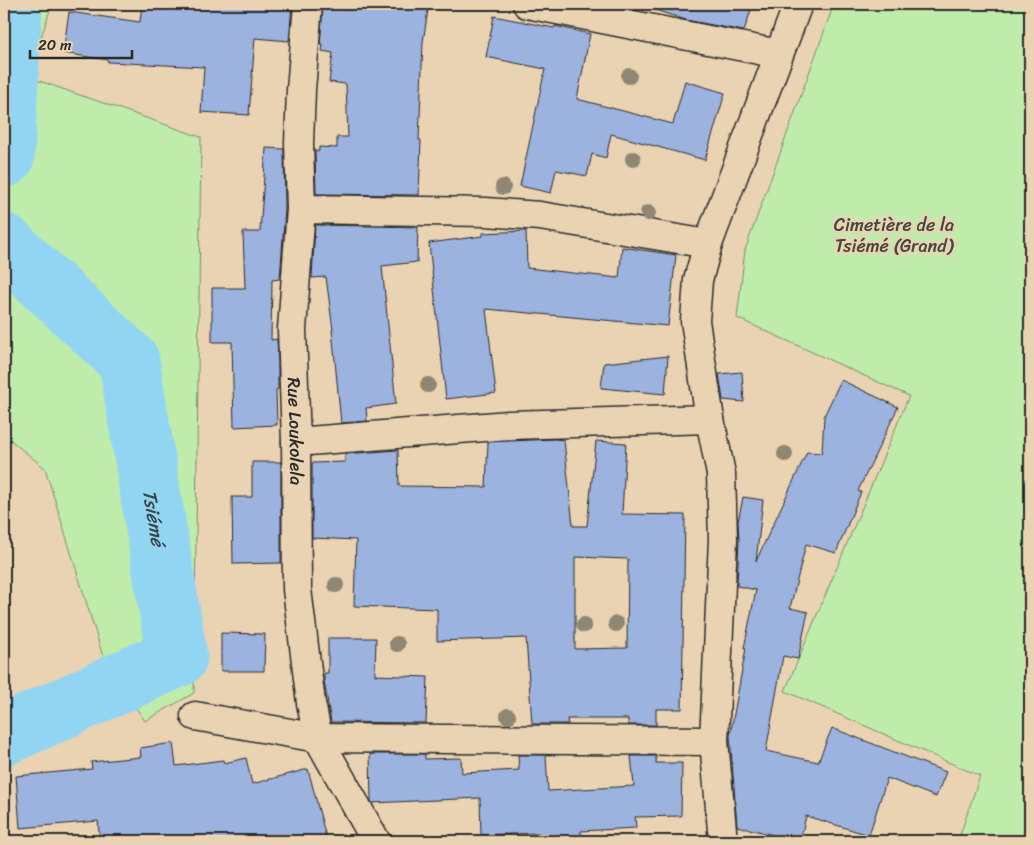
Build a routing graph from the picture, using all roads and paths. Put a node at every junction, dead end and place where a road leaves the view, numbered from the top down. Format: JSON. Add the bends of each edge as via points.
{"nodes":[{"id":1,"x":308,"y":4,"type":"edge"},
{"id":2,"x":527,"y":4,"type":"edge"},
{"id":3,"x":798,"y":4,"type":"edge"},
{"id":4,"x":779,"y":54,"type":"junction"},
{"id":5,"x":301,"y":210,"type":"junction"},
{"id":6,"x":708,"y":244,"type":"junction"},
{"id":7,"x":710,"y":419,"type":"junction"},
{"id":8,"x":296,"y":442,"type":"junction"},
{"id":9,"x":195,"y":716,"type":"dead end"},
{"id":10,"x":318,"y":738,"type":"junction"},
{"id":11,"x":714,"y":741,"type":"junction"},
{"id":12,"x":376,"y":841,"type":"edge"},
{"id":13,"x":723,"y":841,"type":"edge"}],
"edges":[{"from":1,"to":5,"type":"street","name":"Rue Loukolela","via":[[299,143]]},
{"from":2,"to":4,"type":"street"},
{"from":3,"to":4,"type":"street"},
{"from":4,"to":6,"type":"street"},
{"from":5,"to":6,"type":"street","via":[[486,212],[540,216]]},
{"from":5,"to":8,"type":"street","name":"Rue Loukolela","via":[[292,329]]},
{"from":6,"to":7,"type":"street","via":[[698,280],[695,321]]},
{"from":7,"to":8,"type":"street","via":[[508,425]]},
{"from":7,"to":11,"type":"street","via":[[721,474],[723,539]]},
{"from":8,"to":10,"type":"street","name":"Rue Loukolela","via":[[297,589]]},
{"from":9,"to":10,"type":"street"},
{"from":10,"to":11,"type":"street"},
{"from":10,"to":12,"type":"street","name":"Rue Loukolela"},
{"from":11,"to":13,"type":"street"}]}
